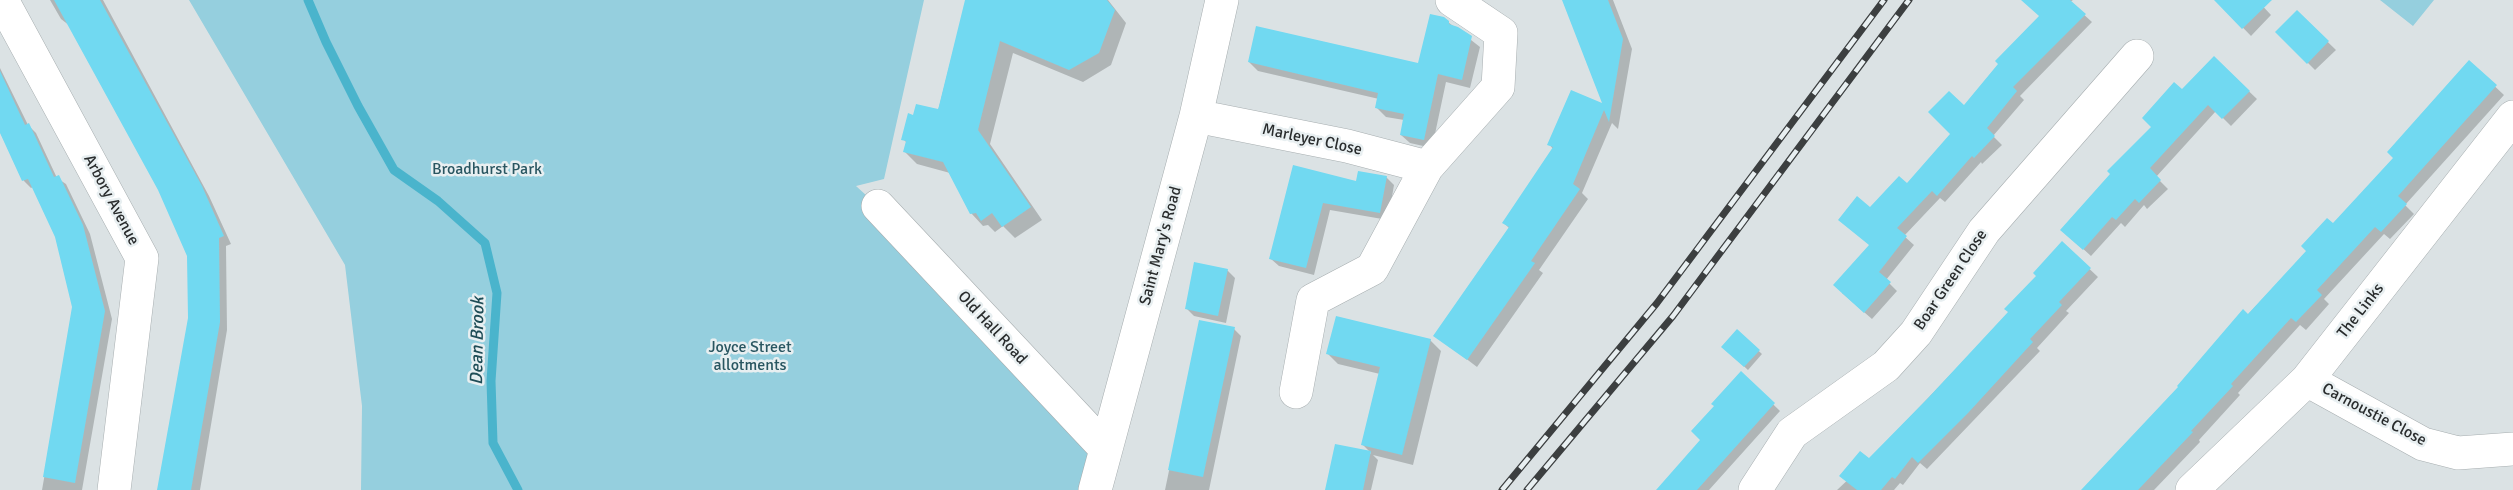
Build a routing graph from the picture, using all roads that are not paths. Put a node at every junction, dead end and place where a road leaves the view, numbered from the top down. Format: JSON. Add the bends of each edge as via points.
{"nodes":[{"id":1,"x":2,"y":0,"type":"edge"},
{"id":2,"x":1222,"y":0,"type":"edge"},
{"id":3,"x":1452,"y":0,"type":"edge"},
{"id":4,"x":2137,"y":56,"type":"dead end"},
{"id":5,"x":1196,"y":116,"type":"junction"},
{"id":6,"x":2513,"y":117,"type":"edge"},
{"id":7,"x":1427,"y":167,"type":"junction"},
{"id":8,"x":878,"y":206,"type":"dead end"},
{"id":9,"x":2307,"y":380,"type":"junction"},
{"id":10,"x":1296,"y":392,"type":"dead end"},
{"id":11,"x":1106,"y":449,"type":"junction"},
{"id":12,"x":2513,"y":449,"type":"edge"},
{"id":13,"x":114,"y":490,"type":"edge"},
{"id":14,"x":1095,"y":490,"type":"edge"},
{"id":15,"x":1755,"y":490,"type":"edge"},
{"id":16,"x":2192,"y":490,"type":"edge"}],
"edges":[{"from":1,"to":13,"type":"street","name":"Arbory Avenue","via":[[142,258]]},
{"from":2,"to":5,"type":"street","name":"Saint Mary's Road"},
{"from":3,"to":7,"type":"street","via":[[1501,33],[1498,87]]},
{"from":4,"to":15,"type":"street","name":"Boar Green Close","via":[[1984,231],[1908,342],[1886,366],[1792,433]]},
{"from":5,"to":7,"type":"street","name":"Marleyer Close","via":[[1347,146]]},
{"from":5,"to":11,"type":"street","name":"Saint Mary's Road"},
{"from":6,"to":9,"type":"street","name":"The Links"},
{"from":7,"to":10,"type":"street","via":[[1372,269],[1313,300]]},
{"from":8,"to":11,"type":"street","name":"Old Hall Road"},
{"from":9,"to":12,"type":"street","name":"Carnoustie Close","via":[[2423,444],[2458,453]]},
{"from":9,"to":16,"type":"street","name":"The Links"},
{"from":11,"to":14,"type":"street","name":"Saint Mary's Road"}]}
